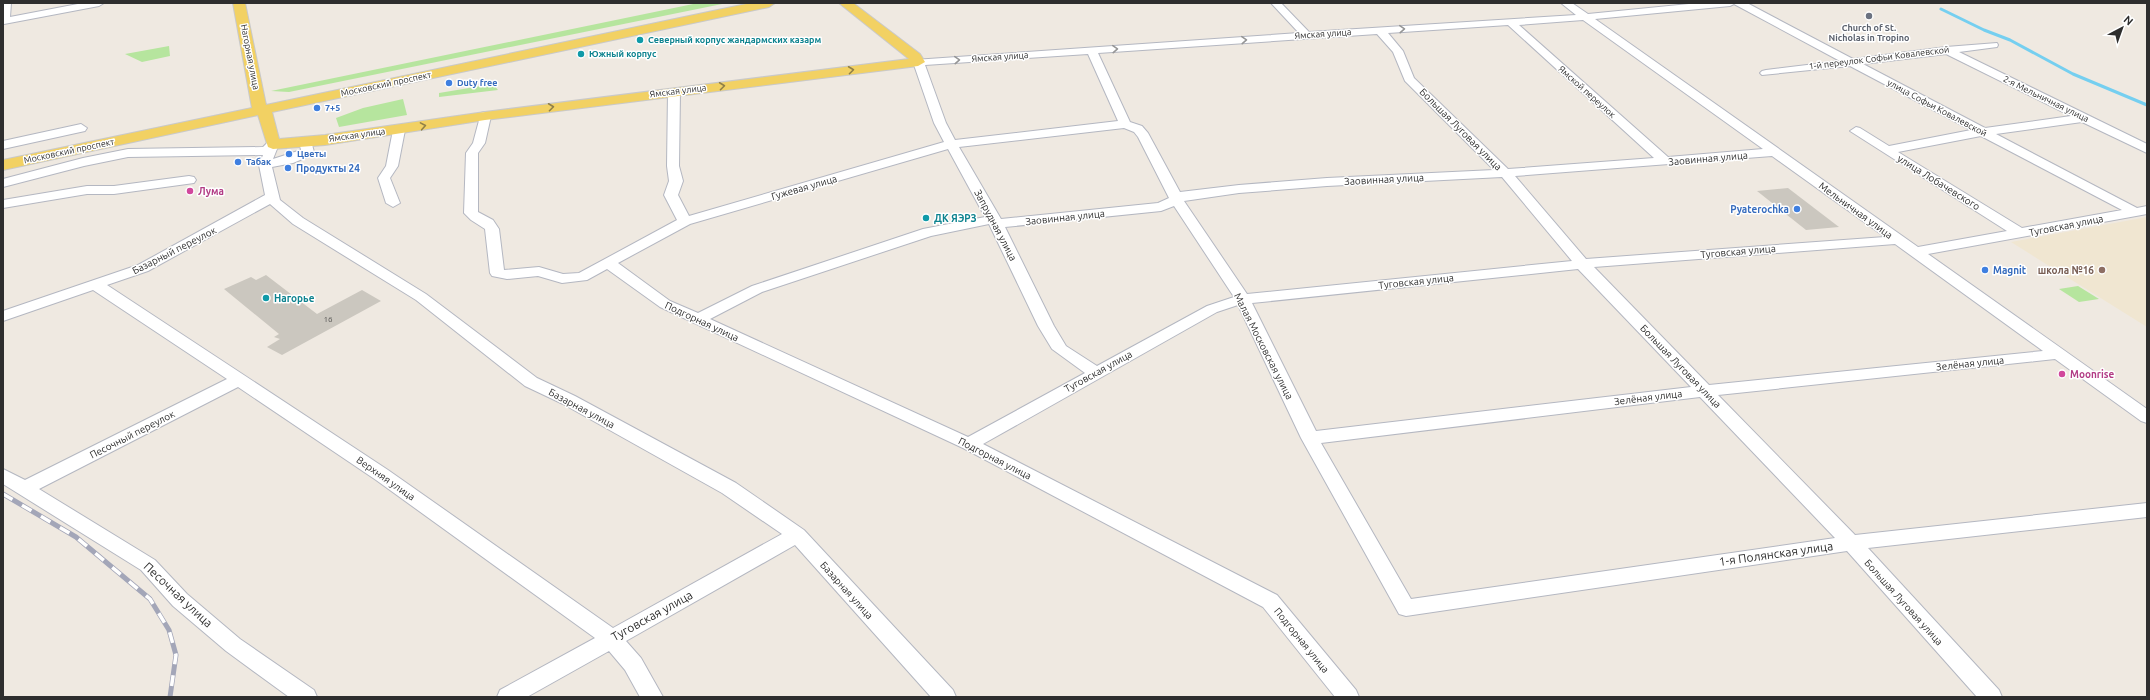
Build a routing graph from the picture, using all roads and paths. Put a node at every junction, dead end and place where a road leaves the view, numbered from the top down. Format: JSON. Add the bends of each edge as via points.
{"nodes":[{"id":1,"x":6,"y":3,"type":"edge"},
{"id":2,"x":100,"y":3,"type":"edge"},
{"id":3,"x":239,"y":3,"type":"edge"},
{"id":4,"x":738,"y":3,"type":"edge"},
{"id":5,"x":769,"y":3,"type":"edge"},
{"id":6,"x":845,"y":3,"type":"edge"},
{"id":7,"x":1276,"y":3,"type":"edge"},
{"id":8,"x":1566,"y":3,"type":"edge"},
{"id":9,"x":1730,"y":3,"type":"edge"},
{"id":10,"x":1739,"y":3,"type":"edge"},
{"id":11,"x":1585,"y":17,"type":"junction"},
{"id":12,"x":4,"y":21,"type":"edge"},
{"id":13,"x":1510,"y":22,"type":"junction"},
{"id":14,"x":1380,"y":31,"type":"junction"},
{"id":15,"x":1306,"y":35,"type":"junction"},
{"id":16,"x":1993,"y":44,"type":"dead end"},
{"id":17,"x":1946,"y":50,"type":"junction"},
{"id":18,"x":1092,"y":51,"type":"junction"},
{"id":19,"x":918,"y":62,"type":"junction"},
{"id":20,"x":1849,"y":62,"type":"junction"},
{"id":21,"x":1766,"y":73,"type":"dead end"},
{"id":22,"x":674,"y":92,"type":"junction"},
{"id":23,"x":260,"y":107,"type":"junction"},
{"id":24,"x":485,"y":116,"type":"junction"},
{"id":25,"x":2083,"y":118,"type":"junction"},
{"id":26,"x":1125,"y":124,"type":"junction"},
{"id":27,"x":82,"y":128,"type":"dead end"},
{"id":28,"x":399,"y":130,"type":"junction"},
{"id":29,"x":1856,"y":131,"type":"dead end"},
{"id":30,"x":1982,"y":132,"type":"junction"},
{"id":31,"x":305,"y":141,"type":"junction"},
{"id":32,"x":273,"y":144,"type":"junction"},
{"id":33,"x":951,"y":144,"type":"junction"},
{"id":34,"x":3,"y":145,"type":"edge"},
{"id":35,"x":2147,"y":148,"type":"edge"},
{"id":36,"x":1887,"y":150,"type":"junction"},
{"id":37,"x":1776,"y":152,"type":"junction"},
{"id":38,"x":3,"y":158,"type":"edge"},
{"id":39,"x":1665,"y":161,"type":"junction"},
{"id":40,"x":3,"y":165,"type":"edge"},
{"id":41,"x":265,"y":165,"type":"junction"},
{"id":42,"x":1504,"y":173,"type":"junction"},
{"id":43,"x":189,"y":180,"type":"dead end"},
{"id":44,"x":3,"y":183,"type":"edge"},
{"id":45,"x":272,"y":197,"type":"junction"},
{"id":46,"x":1176,"y":198,"type":"junction"},
{"id":47,"x":393,"y":203,"type":"dead end"},
{"id":48,"x":3,"y":204,"type":"edge"},
{"id":49,"x":2141,"y":211,"type":"edge"},
{"id":50,"x":685,"y":221,"type":"junction"},
{"id":51,"x":995,"y":222,"type":"junction"},
{"id":52,"x":2021,"y":234,"type":"junction"},
{"id":53,"x":1898,"y":240,"type":"junction"},
{"id":54,"x":1915,"y":252,"type":"junction"},
{"id":55,"x":609,"y":264,"type":"junction"},
{"id":56,"x":1582,"y":264,"type":"junction"},
{"id":57,"x":96,"y":285,"type":"junction"},
{"id":58,"x":1242,"y":299,"type":"junction"},
{"id":59,"x":3,"y":316,"type":"edge"},
{"id":60,"x":698,"y":319,"type":"junction"},
{"id":61,"x":2059,"y":354,"type":"junction"},
{"id":62,"x":1095,"y":372,"type":"junction"},
{"id":63,"x":239,"y":380,"type":"junction"},
{"id":64,"x":1705,"y":391,"type":"junction"},
{"id":65,"x":2147,"y":417,"type":"edge"},
{"id":66,"x":1310,"y":438,"type":"junction"},
{"id":67,"x":969,"y":444,"type":"junction"},
{"id":68,"x":3,"y":475,"type":"edge"},
{"id":69,"x":26,"y":488,"type":"junction"},
{"id":70,"x":2147,"y":510,"type":"edge"},
{"id":71,"x":797,"y":535,"type":"junction"},
{"id":72,"x":1851,"y":543,"type":"junction"},
{"id":73,"x":1406,"y":608,"type":"joint"},
{"id":74,"x":612,"y":639,"type":"junction"},
{"id":75,"x":306,"y":697,"type":"edge"},
{"id":76,"x":508,"y":697,"type":"edge"},
{"id":77,"x":652,"y":697,"type":"edge"},
{"id":78,"x":945,"y":697,"type":"edge"},
{"id":79,"x":1348,"y":697,"type":"edge"},
{"id":80,"x":1991,"y":697,"type":"edge"}],
"edges":[{"from":1,"to":12,"type":"street"},
{"from":2,"to":12,"type":"street"},
{"from":3,"to":23,"type":"main road","name":"Нагорная улица"},
{"from":4,"to":23,"type":"main road","name":"Московский проспект"},
{"from":5,"to":23,"type":"main road","name":"Московский проспект"},
{"from":6,"to":19,"type":"main road","via":[[915,57]]},
{"from":7,"to":15,"type":"street"},
{"from":8,"to":11,"type":"street","name":"Мельничная улица"},
{"from":9,"to":11,"type":"street","name":"Ямская улица"},
{"from":10,"to":20,"type":"street","name":"улица Софьи Ковалевской"},
{"from":11,"to":13,"type":"street","name":"Ямская улица"},
{"from":11,"to":37,"type":"street","name":"Мельничная улица"},
{"from":14,"to":13,"type":"street","name":"Ямская улица","one_way":true},
{"from":13,"to":39,"type":"street","name":"Ямской переулок"},
{"from":14,"to":15,"type":"street","name":"Ямская улица"},
{"from":14,"to":42,"type":"street","name":"Большая Луговая улица","via":[[1398,51],[1409,78]]},
{"from":18,"to":15,"type":"street","name":"Ямская улица","one_way":true},
{"from":16,"to":17,"type":"street","name":"1-й переулок Софьи Ковалевской"},
{"from":17,"to":20,"type":"street","name":"1-й переулок Софьи Ковалевской"},
{"from":17,"to":25,"type":"street","name":"2-я Мельничная улица"},
{"from":19,"to":18,"type":"street","name":"Ямская улица","one_way":true},
{"from":18,"to":26,"type":"street"},
{"from":22,"to":19,"type":"main road","name":"Ямская улица","one_way":true},
{"from":19,"to":33,"type":"street","name":"Запрудная улица","via":[[940,123]]},
{"from":20,"to":21,"type":"street","name":"1-й переулок Софьи Ковалевской"},
{"from":20,"to":30,"type":"street","name":"улица Софьи Ковалевской"},
{"from":24,"to":22,"type":"main road","name":"Ямская улица","one_way":true},
{"from":22,"to":50,"type":"street","via":[[673,166],[676,181],[671,195]]},
{"from":23,"to":32,"type":"main road","via":[[266,114]]},
{"from":23,"to":38,"type":"main road","name":"Московский проспект"},
{"from":23,"to":40,"type":"main road","name":"Московский проспект"},
{"from":28,"to":24,"type":"main road","name":"Ямская улица","one_way":true},
{"from":24,"to":55,"type":"street","name":"Гужевая улица","via":[[479,143],[472,152],[471,213],[494,230],[497,273],[506,275],[539,271],[562,279],[582,277]]},
{"from":25,"to":30,"type":"street"},
{"from":25,"to":35,"type":"street","name":"2-я Мельничная улица"},
{"from":26,"to":33,"type":"street","name":"Гужевая улица"},
{"from":26,"to":46,"type":"street","name":"Малая Московская улица","via":[[1138,129],[1144,136]]},
{"from":27,"to":34,"type":"street"},
{"from":28,"to":31,"type":"main road","name":"Ямская улица"},
{"from":28,"to":47,"type":"street","via":[[392,166],[384,178]]},
{"from":29,"to":36,"type":"street","name":"улица Лобачевского"},
{"from":30,"to":36,"type":"street"},
{"from":30,"to":49,"type":"street","name":"улица Софьи Ковалевской"},
{"from":31,"to":32,"type":"main road","name":"Ямская улица"},
{"from":31,"to":41,"type":"street","via":[[308,152],[302,156]]},
{"from":32,"to":41,"type":"street"},
{"from":32,"to":44,"type":"street","via":[[267,152],[128,153]]},
{"from":33,"to":50,"type":"street","name":"Гужевая улица"},
{"from":33,"to":51,"type":"street","name":"Запрудная улица"},
{"from":36,"to":52,"type":"street","name":"улица Лобачевского"},
{"from":37,"to":39,"type":"street","name":"Заовинная улица"},
{"from":37,"to":53,"type":"street","name":"Мельничная улица"},
{"from":39,"to":42,"type":"street","name":"Заовинная улица"},
{"from":41,"to":45,"type":"street"},
{"from":42,"to":46,"type":"street","name":"Заовинная улица","via":[[1327,182],[1185,195]]},
{"from":42,"to":56,"type":"street","name":"Большая Луговая улица"},
{"from":43,"to":48,"type":"street","via":[[114,190],[87,190]]},
{"from":45,"to":57,"type":"street","name":"Базарный переулок","via":[[143,268]]},
{"from":45,"to":71,"type":"street","name":"Базарная улица","via":[[298,221],[421,297],[531,382],[569,400],[728,488]]},
{"from":46,"to":51,"type":"street","name":"Заовинная улица","via":[[1161,207]]},
{"from":46,"to":58,"type":"street","name":"Малая Московская улица"},
{"from":49,"to":52,"type":"street","name":"Туговская улица"},
{"from":50,"to":55,"type":"street","name":"Гужевая улица"},
{"from":51,"to":60,"type":"street","name":"Заовинная улица","via":[[928,232],[757,289]]},
{"from":51,"to":62,"type":"street","name":"Запрудная улица","via":[[1060,349]]},
{"from":52,"to":54,"type":"street","name":"Туговская улица"},
{"from":53,"to":54,"type":"street","name":"Мельничная улица"},
{"from":53,"to":56,"type":"street","name":"Туговская улица"},
{"from":54,"to":61,"type":"street","name":"Мельничная улица"},
{"from":55,"to":60,"type":"street","name":"Подгорная улица","via":[[665,304]]},
{"from":56,"to":58,"type":"street","name":"Туговская улица"},
{"from":56,"to":64,"type":"street","name":"Большая Луговая улица"},
{"from":57,"to":59,"type":"street","name":"Базарный переулок"},
{"from":57,"to":63,"type":"street","name":"Верхняя улица"},
{"from":58,"to":62,"type":"street","name":"Туговская улица","via":[[1212,310]]},
{"from":58,"to":66,"type":"street","name":"Малая Московская улица"},
{"from":60,"to":67,"type":"street","name":"Подгорная улица"},
{"from":61,"to":64,"type":"street","name":"Зелёная улица"},
{"from":61,"to":65,"type":"street","name":"Мельничная улица"},
{"from":62,"to":67,"type":"street","name":"Туговская улица"},
{"from":63,"to":69,"type":"street","name":"Песочный переулок"},
{"from":63,"to":74,"type":"street","name":"Верхняя улица","via":[[382,475]]},
{"from":64,"to":66,"type":"street","name":"Зелёная улица"},
{"from":64,"to":72,"type":"street","name":"Большая Луговая улица"},
{"from":66,"to":73,"type":"street","name":"Малая Московская улица"},
{"from":67,"to":79,"type":"street","name":"Подгорная улица","via":[[1270,601]]},
{"from":68,"to":69,"type":"street","name":"Песочная улица"},
{"from":69,"to":75,"type":"street","name":"Песочная улица","via":[[148,565],[180,600],[233,644]]},
{"from":70,"to":72,"type":"street","name":"1-я Полянская улица"},
{"from":71,"to":74,"type":"street","name":"Туговская улица"},
{"from":71,"to":78,"type":"street","name":"Базарная улица"},
{"from":72,"to":73,"type":"street","name":"1-я Полянская улица"},
{"from":72,"to":80,"type":"street","name":"Большая Луговая улица"},
{"from":74,"to":76,"type":"street","name":"Туговская улица"},
{"from":74,"to":77,"type":"street","name":"Верхняя улица","via":[[633,664]]}]}
